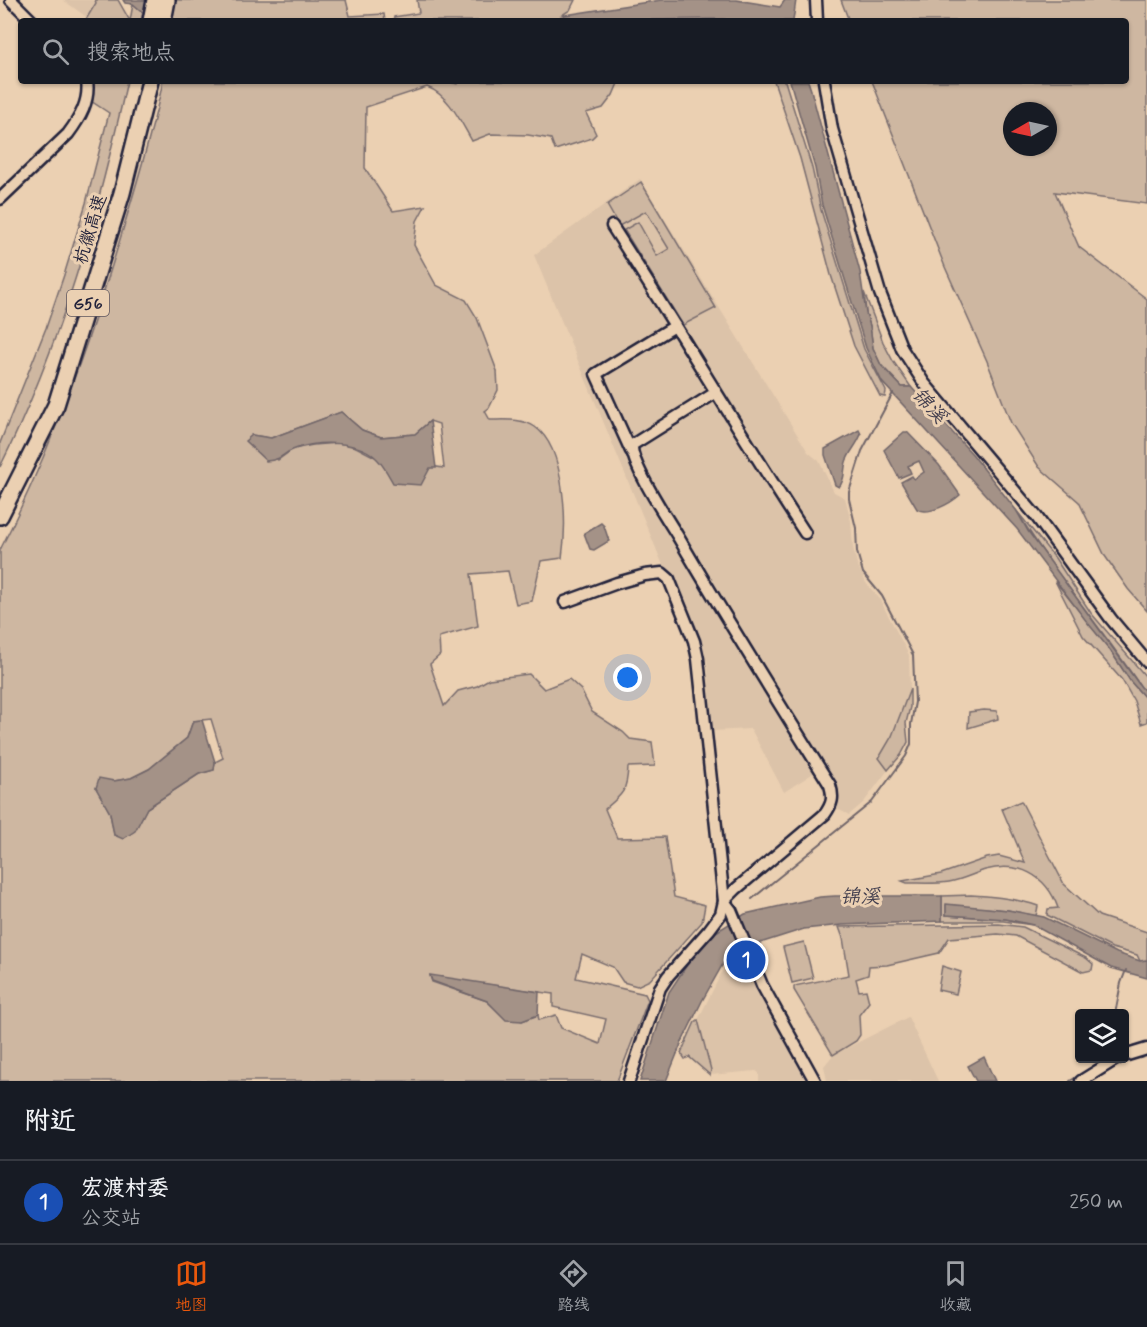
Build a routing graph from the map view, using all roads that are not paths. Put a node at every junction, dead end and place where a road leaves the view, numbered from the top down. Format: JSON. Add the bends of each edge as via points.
{"nodes":[{"id":1,"x":11,"y":0,"type":"edge"},
{"id":2,"x":155,"y":0,"type":"edge"},
{"id":3,"x":167,"y":0,"type":"edge"},
{"id":4,"x":816,"y":0,"type":"edge"},
{"id":5,"x":29,"y":18,"type":"edge"},
{"id":6,"x":152,"y":18,"type":"edge"},
{"id":7,"x":164,"y":18,"type":"edge"},
{"id":8,"x":817,"y":18,"type":"edge"},
{"id":9,"x":87,"y":84,"type":"edge"},
{"id":10,"x":138,"y":84,"type":"edge"},
{"id":11,"x":149,"y":84,"type":"edge"},
{"id":12,"x":824,"y":84,"type":"edge"},
{"id":13,"x":0,"y":199,"type":"edge"},
{"id":14,"x":612,"y":226,"type":"dead end"},
{"id":15,"x":675,"y":326,"type":"junction"},
{"id":16,"x":715,"y":393,"type":"junction"},
{"id":17,"x":631,"y":451,"type":"junction"},
{"id":18,"x":0,"y":496,"type":"edge"},
{"id":19,"x":0,"y":516,"type":"edge"},
{"id":20,"x":804,"y":533,"type":"dead end"},
{"id":21,"x":565,"y":602,"type":"dead end"},
{"id":22,"x":1147,"y":662,"type":"edge"},
{"id":23,"x":724,"y":901,"type":"junction"},
{"id":24,"x":1147,"y":1048,"type":"edge"},
{"id":25,"x":1129,"y":1055,"type":"edge"},
{"id":26,"x":1111,"y":1063,"type":"edge"},
{"id":27,"x":629,"y":1081,"type":"edge"},
{"id":28,"x":815,"y":1081,"type":"edge"},
{"id":29,"x":1081,"y":1081,"type":"edge"}],
"edges":[{"from":1,"to":5,"type":"street"},
{"from":2,"to":6,"type":"highway"},
{"from":3,"to":7,"type":"highway"},
{"from":4,"to":8,"type":"street"},
{"from":9,"to":13,"type":"street","via":[[87,101],[68,134]]},
{"from":10,"to":18,"type":"highway","name":"杭徽高速","number":"G56","via":[[114,192],[49,401]]},
{"from":11,"to":19,"type":"highway","name":"杭徽高速","number":"G56","via":[[122,193],[56,405]]},
{"from":12,"to":22,"type":"street","via":[[832,129],[880,293],[902,349],[924,383],[1036,516]]},
{"from":14,"to":15,"type":"street"},
{"from":15,"to":16,"type":"street"},
{"from":15,"to":17,"type":"street","via":[[596,374]]},
{"from":16,"to":17,"type":"street","via":[[632,445]]},
{"from":16,"to":20,"type":"street"},
{"from":17,"to":23,"type":"street","via":[[727,621],[830,785],[833,796],[825,814]]},
{"from":21,"to":23,"type":"street","via":[[645,575],[662,573],[669,579],[699,659]]},
{"from":23,"to":27,"type":"street","via":[[721,914],[660,988]]},
{"from":23,"to":28,"type":"street","via":[[762,985]]},
{"from":24,"to":25,"type":"street"},
{"from":26,"to":29,"type":"street"}]}
